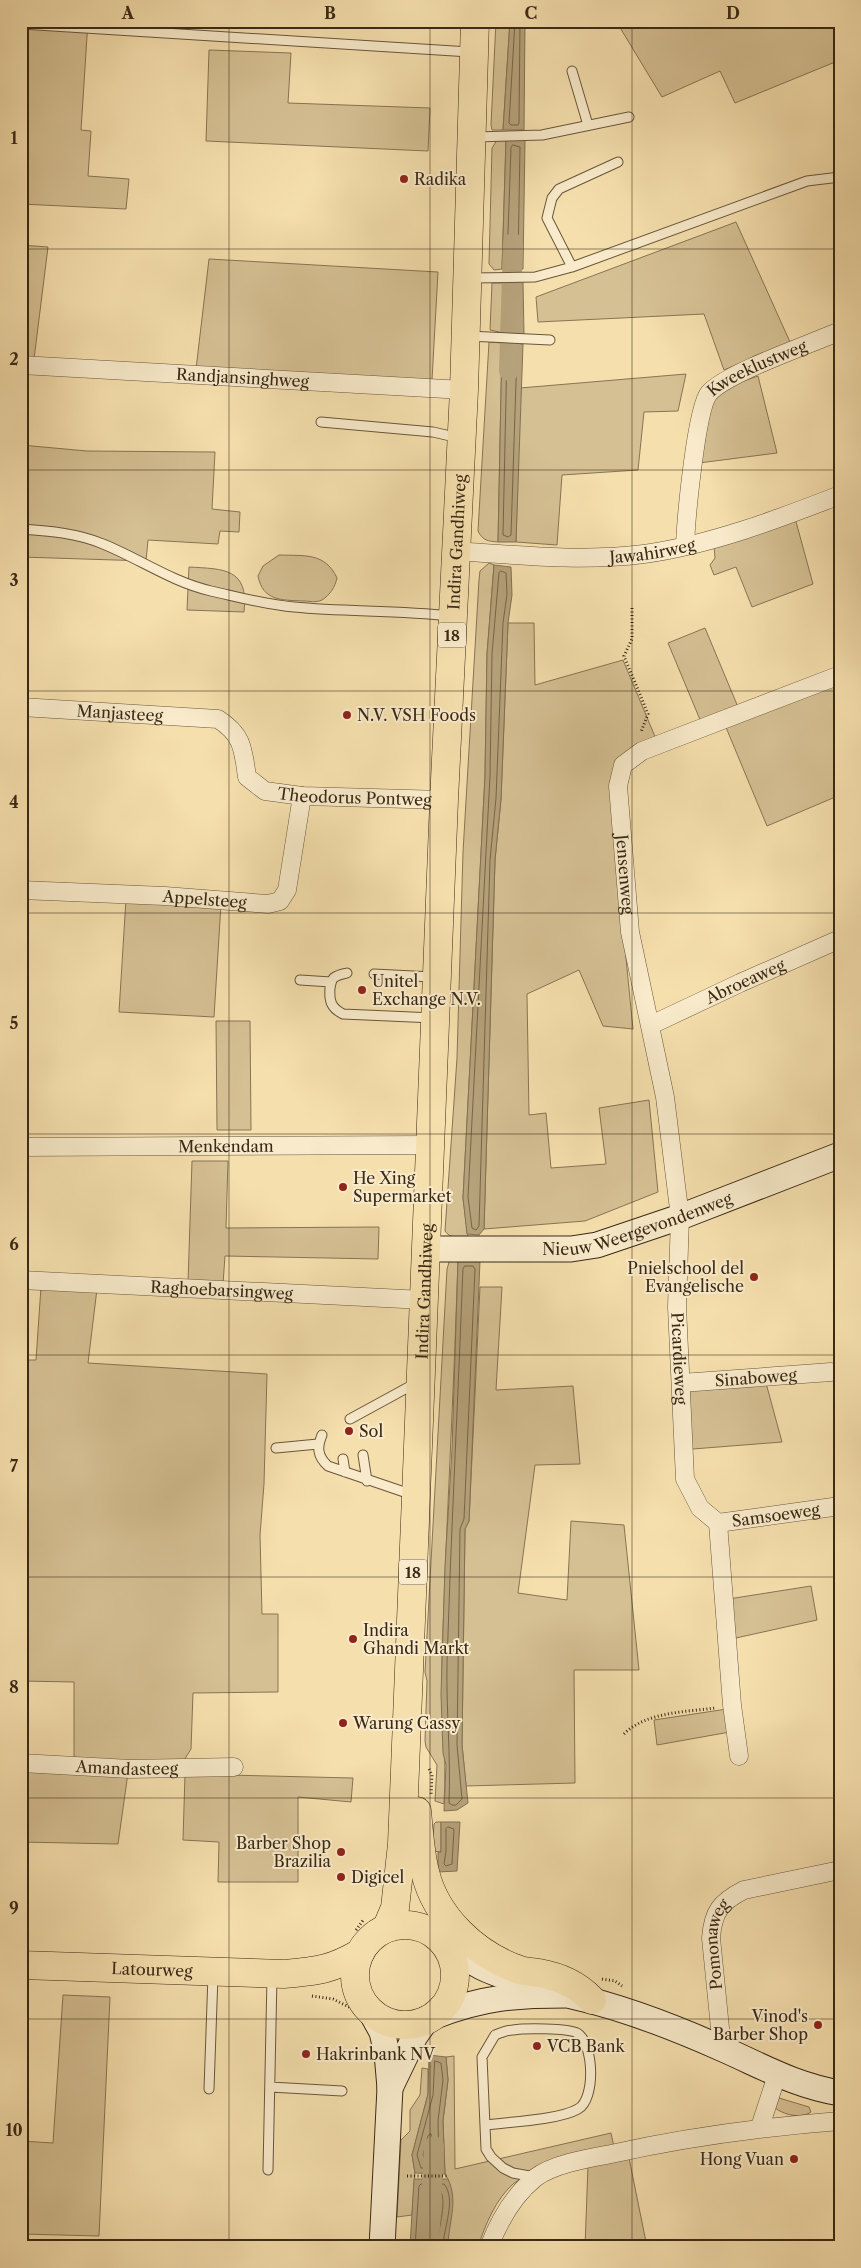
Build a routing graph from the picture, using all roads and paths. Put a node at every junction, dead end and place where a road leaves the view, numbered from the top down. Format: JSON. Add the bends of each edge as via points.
{"nodes":[{"id":1,"x":475,"y":21,"type":"edge"},
{"id":2,"x":21,"y":24,"type":"edge"},
{"id":3,"x":474,"y":52,"type":"junction"},
{"id":4,"x":572,"y":71,"type":"dead end"},
{"id":5,"x":628,"y":117,"type":"dead end"},
{"id":6,"x":588,"y":125,"type":"junction"},
{"id":7,"x":482,"y":136,"type":"junction"},
{"id":8,"x":618,"y":162,"type":"dead end"},
{"id":9,"x":840,"y":177,"type":"edge"},
{"id":10,"x":572,"y":267,"type":"junction"},
{"id":11,"x":480,"y":278,"type":"junction"},
{"id":12,"x":840,"y":331,"type":"edge"},
{"id":13,"x":479,"y":337,"type":"junction"},
{"id":14,"x":550,"y":340,"type":"dead end"},
{"id":15,"x":21,"y":365,"type":"edge"},
{"id":16,"x":464,"y":390,"type":"junction"},
{"id":17,"x":321,"y":422,"type":"dead end"},
{"id":18,"x":461,"y":438,"type":"junction"},
{"id":19,"x":840,"y":495,"type":"edge"},
{"id":20,"x":21,"y":529,"type":"edge"},
{"id":21,"x":685,"y":546,"type":"junction"},
{"id":22,"x":455,"y":551,"type":"junction"},
{"id":23,"x":632,"y":608,"type":"dead end"},
{"id":24,"x":452,"y":616,"type":"junction"},
{"id":25,"x":840,"y":675,"type":"edge"},
{"id":26,"x":21,"y":707,"type":"edge"},
{"id":27,"x":218,"y":719,"type":"joint"},
{"id":28,"x":630,"y":758,"type":"junction"},
{"id":29,"x":302,"y":796,"type":"junction"},
{"id":30,"x":444,"y":800,"type":"junction"},
{"id":31,"x":21,"y":890,"type":"edge"},
{"id":32,"x":840,"y":939,"type":"edge"},
{"id":33,"x":347,"y":973,"type":"dead end"},
{"id":34,"x":374,"y":974,"type":"dead end"},
{"id":35,"x":438,"y":977,"type":"junction"},
{"id":36,"x":300,"y":980,"type":"dead end"},
{"id":37,"x":331,"y":982,"type":"junction"},
{"id":38,"x":436,"y":1018,"type":"junction"},
{"id":39,"x":651,"y":1025,"type":"junction"},
{"id":40,"x":432,"y":1145,"type":"junction"},
{"id":41,"x":21,"y":1146,"type":"edge"},
{"id":42,"x":840,"y":1155,"type":"edge"},
{"id":43,"x":680,"y":1217,"type":"junction"},
{"id":44,"x":436,"y":1250,"type":"junction"},
{"id":45,"x":21,"y":1280,"type":"edge"},
{"id":46,"x":424,"y":1300,"type":"junction"},
{"id":47,"x":831,"y":1372,"type":"dead end"},
{"id":48,"x":420,"y":1381,"type":"junction"},
{"id":49,"x":681,"y":1383,"type":"junction"},
{"id":50,"x":358,"y":1426,"type":"dead end"},
{"id":51,"x":276,"y":1448,"type":"dead end"},
{"id":52,"x":363,"y":1455,"type":"dead end"},
{"id":53,"x":343,"y":1459,"type":"dead end"},
{"id":54,"x":345,"y":1472,"type":"junction"},
{"id":55,"x":367,"y":1481,"type":"junction"},
{"id":56,"x":416,"y":1496,"type":"junction"},
{"id":57,"x":693,"y":1497,"type":"joint"},
{"id":58,"x":840,"y":1506,"type":"edge"},
{"id":59,"x":718,"y":1523,"type":"junction"},
{"id":60,"x":732,"y":1704,"type":"junction"},
{"id":61,"x":624,"y":1734,"type":"dead end"},
{"id":62,"x":739,"y":1756,"type":"dead end"},
{"id":63,"x":21,"y":1763,"type":"edge"},
{"id":64,"x":416,"y":1766,"type":"junction"},
{"id":65,"x":234,"y":1767,"type":"dead end"},
{"id":66,"x":404,"y":1793,"type":"junction"},
{"id":67,"x":431,"y":1805,"type":"dead end"},
{"id":68,"x":402,"y":1844,"type":"junction"},
{"id":69,"x":840,"y":1870,"type":"edge"},
{"id":70,"x":388,"y":1927,"type":"junction"},
{"id":71,"x":438,"y":1937,"type":"junction"},
{"id":72,"x":360,"y":1953,"type":"junction"},
{"id":73,"x":21,"y":1965,"type":"edge"},
{"id":74,"x":213,"y":1972,"type":"junction"},
{"id":75,"x":244,"y":1973,"type":"junction"},
{"id":76,"x":278,"y":1974,"type":"junction"},
{"id":77,"x":585,"y":1991,"type":"junction"},
{"id":78,"x":367,"y":2008,"type":"junction"},
{"id":79,"x":636,"y":2015,"type":"junction"},
{"id":80,"x":431,"y":2018,"type":"junction"},
{"id":81,"x":722,"y":2048,"type":"junction"},
{"id":82,"x":777,"y":2075,"type":"junction"},
{"id":83,"x":270,"y":2088,"type":"junction"},
{"id":84,"x":390,"y":2088,"type":"junction"},
{"id":85,"x":209,"y":2090,"type":"dead end"},
{"id":86,"x":342,"y":2090,"type":"dead end"},
{"id":87,"x":840,"y":2093,"type":"edge"},
{"id":88,"x":840,"y":2121,"type":"edge"},
{"id":89,"x":485,"y":2125,"type":"junction"},
{"id":90,"x":760,"y":2128,"type":"junction"},
{"id":91,"x":268,"y":2170,"type":"dead end"},
{"id":92,"x":413,"y":2176,"type":"dead end"},
{"id":93,"x":449,"y":2176,"type":"dead end"},
{"id":94,"x":536,"y":2178,"type":"junction"},
{"id":95,"x":382,"y":2247,"type":"edge"},
{"id":96,"x":490,"y":2247,"type":"edge"}],
"edges":[{"from":1,"to":3,"type":"main road","name":"Indira Gandhiweg","number":"18"},
{"from":2,"to":3,"type":"lane"},
{"from":3,"to":7,"type":"main road","name":"Indira Gandhiweg","number":"18"},
{"from":4,"to":6,"type":"lane"},
{"from":5,"to":6,"type":"lane"},
{"from":6,"to":7,"type":"lane","via":[[542,135]]},
{"from":7,"to":11,"type":"main road","name":"Indira Gandhiweg","number":"18"},
{"from":8,"to":10,"type":"lane","via":[[559,189],[552,198],[547,218]]},
{"from":9,"to":10,"type":"lane","via":[[807,181]]},
{"from":10,"to":11,"type":"lane","via":[[535,277]]},
{"from":11,"to":13,"type":"main road","name":"Indira Gandhiweg","number":"18"},
{"from":12,"to":21,"type":"street","name":"Kweeklustweg","via":[[727,379],[709,393],[700,414]]},
{"from":13,"to":14,"type":"lane"},
{"from":13,"to":16,"type":"main road","name":"Indira Gandhiweg","number":"18"},
{"from":15,"to":16,"type":"street","name":"Randjansinghweg"},
{"from":16,"to":18,"type":"main road","name":"Indira Gandhiweg","number":"18"},
{"from":17,"to":18,"type":"lane","via":[[433,432]]},
{"from":18,"to":22,"type":"main road","name":"Indira Gandhiweg","number":"18"},
{"from":19,"to":21,"type":"street","name":"Jawahirweg"},
{"from":20,"to":24,"type":"lane","via":[[63,532],[94,541],[160,573],[210,591],[268,603]]},
{"from":21,"to":22,"type":"street","name":"Jawahirweg","via":[[644,554],[558,558]]},
{"from":22,"to":24,"type":"main road","name":"Indira Gandhiweg","number":"18"},
{"from":23,"to":28,"type":"path","via":[[632,639],[624,656],[648,714]]},
{"from":24,"to":30,"type":"main road","name":"Indira Gandhiweg","number":"18"},
{"from":25,"to":28,"type":"street"},
{"from":26,"to":27,"type":"street","name":"Manjasteeg"},
{"from":27,"to":29,"type":"street","name":"Theodorus Pontweg","via":[[233,729],[242,748],[247,777],[265,791]]},
{"from":28,"to":39,"type":"street","name":"Jensenweg","via":[[623,764],[620,774],[620,816],[630,932]]},
{"from":29,"to":30,"type":"street","name":"Theodorus Pontweg"},
{"from":29,"to":31,"type":"street","name":"Appelsteeg","via":[[287,890],[280,901],[268,904]]},
{"from":30,"to":35,"type":"main road","name":"Indira Gandhiweg","number":"18"},
{"from":32,"to":39,"type":"street","name":"Abroeaweg"},
{"from":33,"to":37,"type":"lane","via":[[335,976]]},
{"from":34,"to":35,"type":"lane"},
{"from":35,"to":38,"type":"main road","name":"Indira Gandhiweg","number":"18"},
{"from":36,"to":37,"type":"lane"},
{"from":37,"to":38,"type":"lane","via":[[330,1000],[334,1010],[343,1014]]},
{"from":38,"to":40,"type":"main road","name":"Indira Gandhiweg","number":"18"},
{"from":39,"to":43,"type":"street","name":"Jensenweg","via":[[665,1097]]},
{"from":40,"to":41,"type":"street","name":"Menkendam"},
{"from":40,"to":44,"type":"main road","name":"Indira Gandhiweg","number":"18"},
{"from":42,"to":43,"type":"main road","name":"Nieuw Weergevondenweg"},
{"from":43,"to":44,"type":"main road","name":"Nieuw Weergevondenweg","via":[[583,1248]]},
{"from":43,"to":49,"type":"street","name":"Picardieweg","via":[[677,1307]]},
{"from":44,"to":46,"type":"main road","name":"Indira Gandhiweg","number":"18"},
{"from":45,"to":46,"type":"street","name":"Raghoebarsingweg"},
{"from":46,"to":48,"type":"main road","name":"Indira Gandhiweg","number":"18"},
{"from":47,"to":49,"type":"street","name":"Sinaboweg"},
{"from":48,"to":50,"type":"lane","via":[[353,1418]]},
{"from":48,"to":56,"type":"main road","name":"Indira Gandhiweg","number":"18"},
{"from":49,"to":57,"type":"street","name":"Picardieweg","via":[[685,1479]]},
{"from":51,"to":54,"type":"lane","via":[[320,1439],[318,1453],[322,1461]]},
{"from":52,"to":55,"type":"lane"},
{"from":53,"to":54,"type":"lane"},
{"from":54,"to":55,"type":"lane"},
{"from":55,"to":56,"type":"lane"},
{"from":56,"to":64,"type":"main road","name":"Indira Gandhiweg","number":"18"},
{"from":57,"to":59,"type":"street","name":"Samsoeweg","via":[[700,1508]]},
{"from":58,"to":59,"type":"street","name":"Samsoeweg"},
{"from":59,"to":60,"type":"street"},
{"from":60,"to":61,"type":"path","via":[[652,1718],[633,1725]]},
{"from":60,"to":62,"type":"street"},
{"from":63,"to":65,"type":"street","name":"Amandasteeg","via":[[130,1768]]},
{"from":64,"to":66,"type":"main road","name":"Indira Gandhiweg","number":"18"},
{"from":64,"to":67,"type":"path","via":[[432,1776]]},
{"from":64,"to":77,"type":"main road","via":[[413,1787],[425,1872],[439,1906],[451,1922],[492,1958],[521,1970],[567,1981]]},
{"from":66,"to":68,"type":"main road","name":"Indira Gandhiweg","number":"18"},
{"from":66,"to":75,"type":"main road","via":[[392,1823],[382,1902],[362,1934],[345,1949],[324,1958]]},
{"from":68,"to":70,"type":"main road","name":"Indira Gandhiweg","number":"18","via":[[395,1908]]},
{"from":68,"to":71,"type":"main road","name":"Indira Gandhiweg","number":"18","via":[[412,1888]]},
{"from":69,"to":81,"type":"street","name":"Pomonaweg","via":[[744,1890],[718,1909],[712,1923],[711,1938]]},
{"from":70,"to":71,"type":"main road","via":[[413,1925]]},
{"from":70,"to":72,"type":"main road","via":[[376,1933]]},
{"from":71,"to":77,"type":"main road","via":[[466,1960],[490,1973]]},
{"from":71,"to":80,"type":"main road","via":[[452,1955],[456,1972],[447,2004]]},
{"from":72,"to":76,"type":"main road","name":"Latourweg","via":[[322,1971]]},
{"from":72,"to":78,"type":"main road","via":[[354,1978]]},
{"from":73,"to":74,"type":"main road","name":"Latourweg"},
{"from":74,"to":75,"type":"main road","name":"Latourweg"},
{"from":74,"to":85,"type":"lane"},
{"from":75,"to":76,"type":"main road","name":"Latourweg"},
{"from":76,"to":78,"type":"main road","name":"Latourweg","via":[[338,1988]]},
{"from":76,"to":83,"type":"lane"},
{"from":77,"to":79,"type":"main road"},
{"from":77,"to":79,"type":"path","via":[[615,1981],[624,1987]]},
{"from":77,"to":80,"type":"main road","via":[[486,1999]]},
{"from":78,"to":80,"type":"main road","via":[[385,2022],[402,2025],[419,2024]]},
{"from":78,"to":84,"type":"main road","via":[[382,2032]]},
{"from":79,"to":81,"type":"main road"},
{"from":80,"to":84,"type":"main road","via":[[415,2036]]},
{"from":81,"to":82,"type":"main road"},
{"from":82,"to":87,"type":"main road","via":[[813,2088]]},
{"from":82,"to":90,"type":"street"},
{"from":83,"to":86,"type":"lane"},
{"from":83,"to":91,"type":"lane"},
{"from":84,"to":95,"type":"main road"},
{"from":88,"to":90,"type":"street"},
{"from":89,"to":89,"type":"lane","via":[[482,2057],[495,2035],[513,2030],[578,2034],[585,2043],[590,2067],[587,2102],[560,2115]]},
{"from":89,"to":94,"type":"lane","via":[[486,2149],[491,2157],[514,2174]]},
{"from":90,"to":94,"type":"street","via":[[660,2143],[586,2159]]},
{"from":92,"to":93,"type":"path"},
{"from":94,"to":96,"type":"street","via":[[515,2199],[496,2230]]}]}
